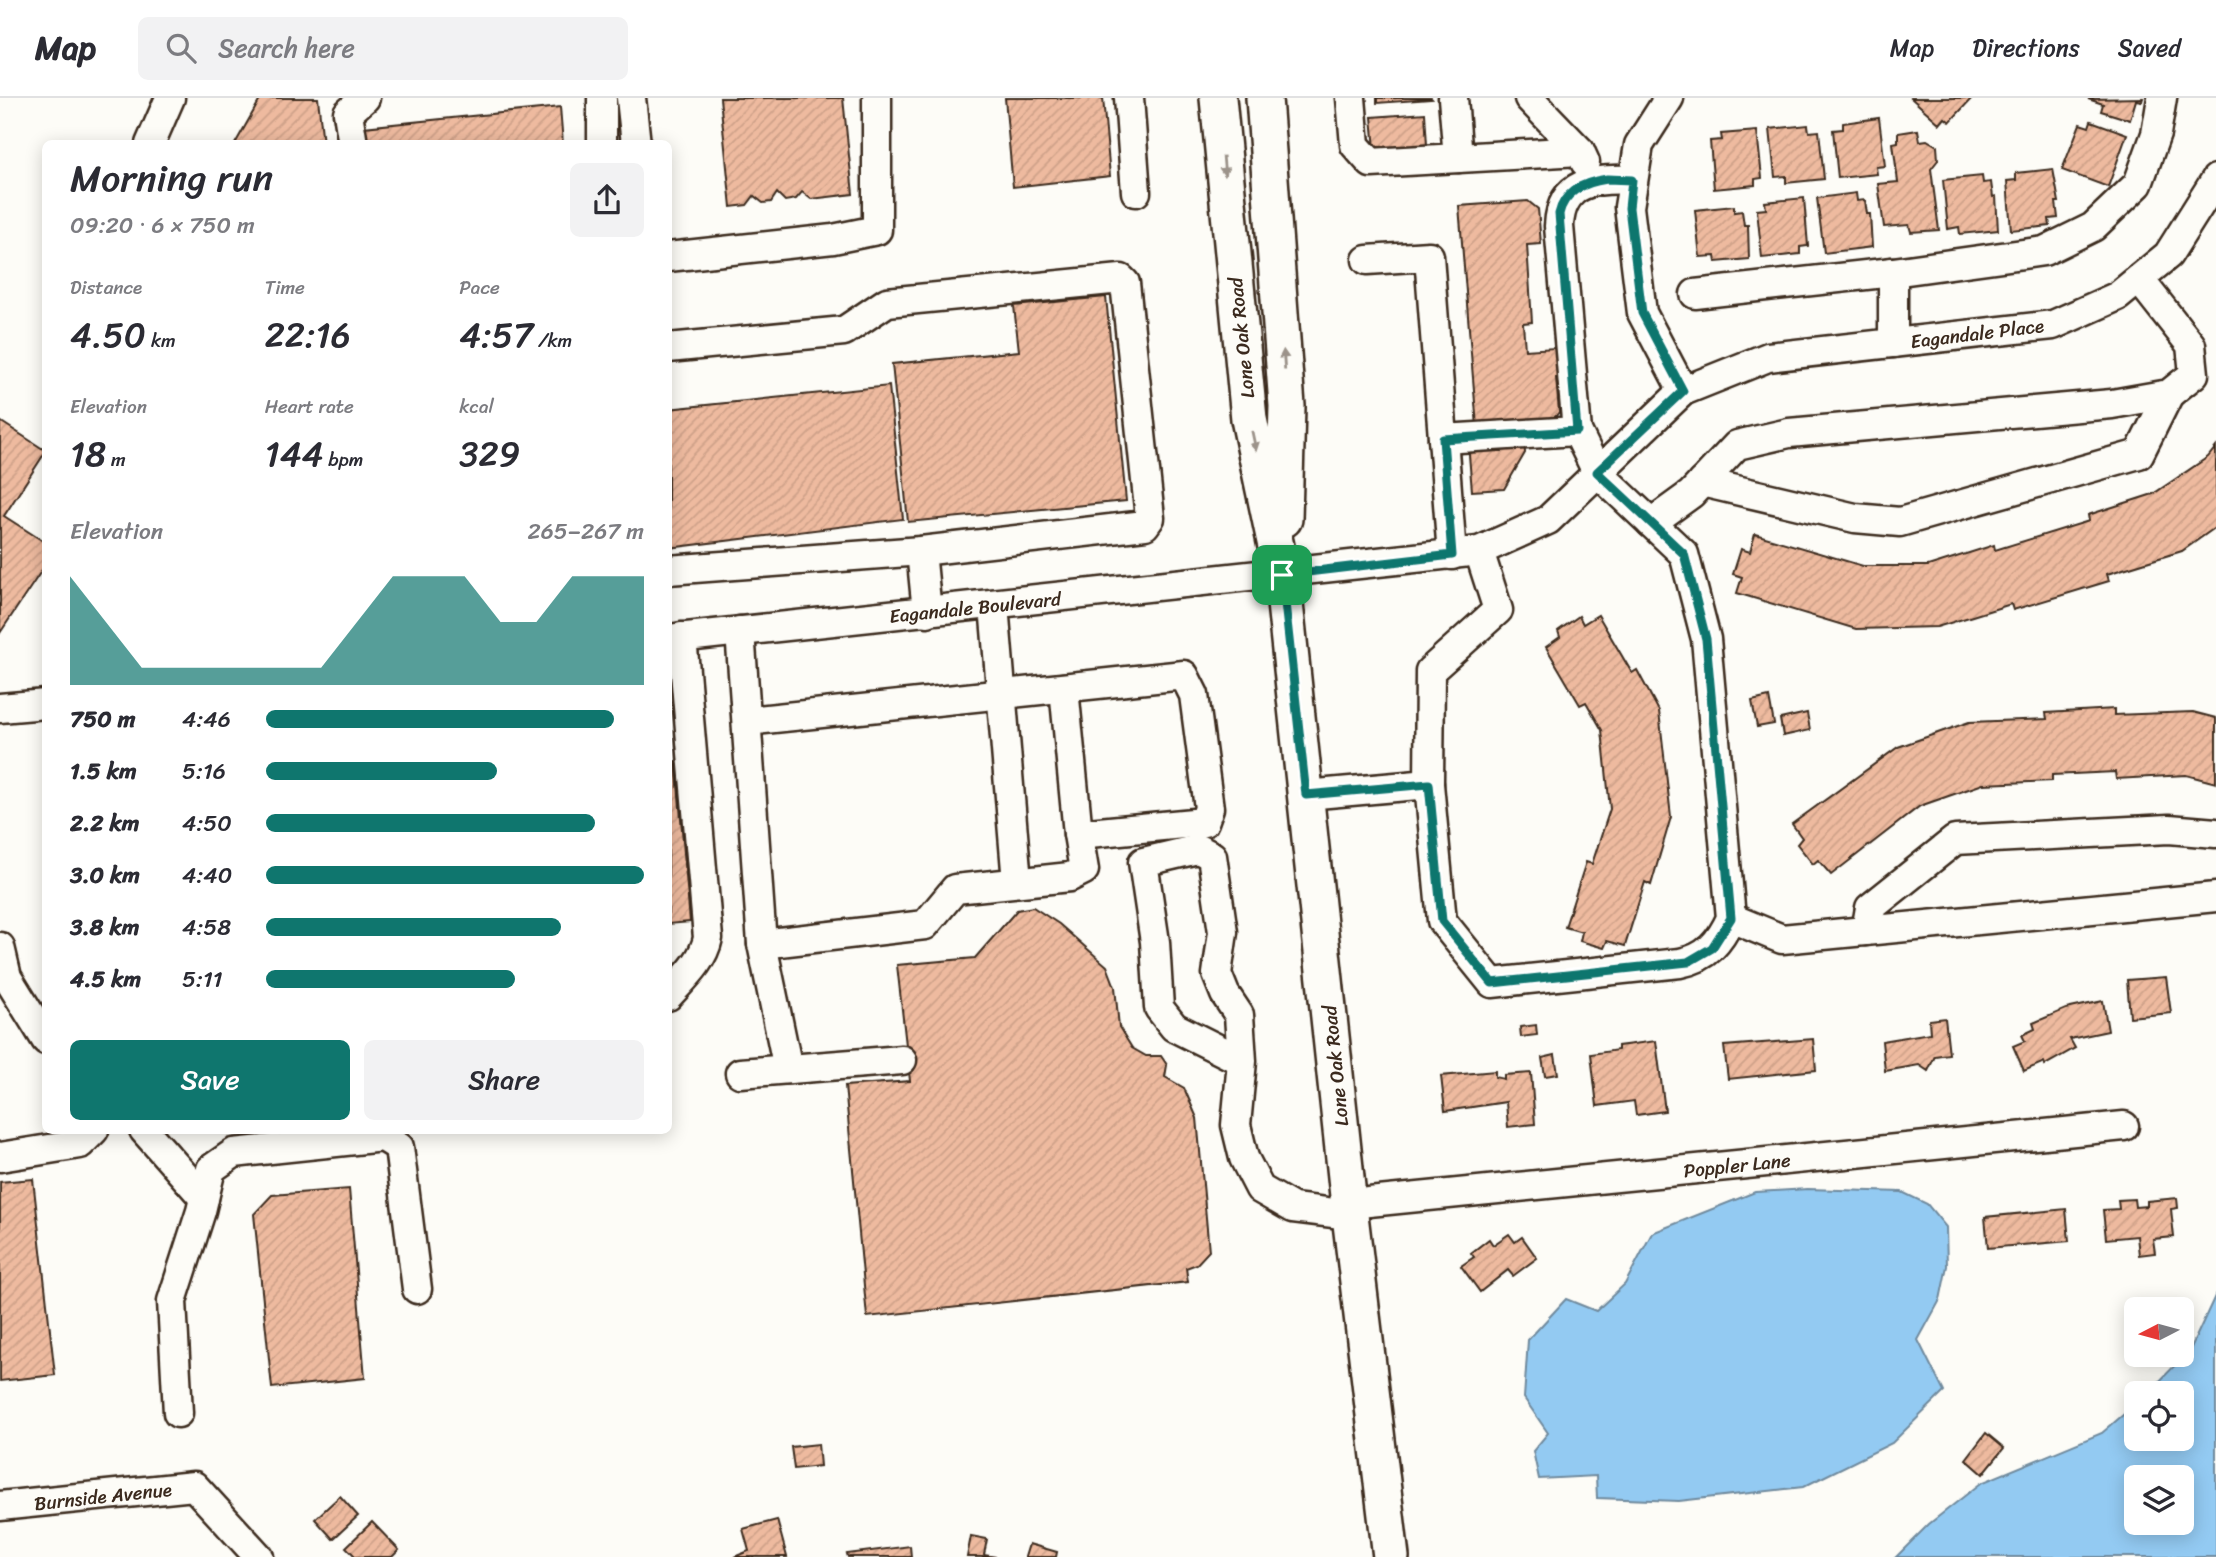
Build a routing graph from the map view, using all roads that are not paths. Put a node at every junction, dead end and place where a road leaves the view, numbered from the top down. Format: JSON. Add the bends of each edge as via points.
{"nodes":[{"id":1,"x":170,"y":98,"type":"edge"},
{"id":2,"x":365,"y":98,"type":"edge"},
{"id":3,"x":602,"y":98,"type":"edge"},
{"id":4,"x":631,"y":98,"type":"edge"},
{"id":5,"x":877,"y":98,"type":"edge"},
{"id":6,"x":1129,"y":98,"type":"edge"},
{"id":7,"x":1218,"y":98,"type":"edge"},
{"id":8,"x":1264,"y":98,"type":"edge"},
{"id":9,"x":1351,"y":98,"type":"edge"},
{"id":10,"x":1453,"y":98,"type":"edge"},
{"id":11,"x":1529,"y":98,"type":"edge"},
{"id":12,"x":1669,"y":98,"type":"edge"},
{"id":13,"x":2162,"y":98,"type":"edge"},
{"id":14,"x":152,"y":140,"type":"edge"},
{"id":15,"x":352,"y":140,"type":"edge"},
{"id":16,"x":602,"y":140,"type":"edge"},
{"id":17,"x":636,"y":140,"type":"edge"},
{"id":18,"x":1580,"y":150,"type":"junction"},
{"id":19,"x":1458,"y":158,"type":"junction"},
{"id":20,"x":2216,"y":179,"type":"edge"},
{"id":21,"x":1632,"y":180,"type":"junction"},
{"id":22,"x":1592,"y":181,"type":"junction"},
{"id":23,"x":1136,"y":192,"type":"dead end"},
{"id":24,"x":672,"y":257,"type":"edge"},
{"id":25,"x":1367,"y":260,"type":"dead end"},
{"id":26,"x":1893,"y":272,"type":"junction"},
{"id":27,"x":2139,"y":279,"type":"junction"},
{"id":28,"x":1695,"y":294,"type":"dead end"},
{"id":29,"x":1893,"y":343,"type":"junction"},
{"id":30,"x":672,"y":348,"type":"edge"},
{"id":31,"x":1683,"y":391,"type":"junction"},
{"id":32,"x":2169,"y":394,"type":"junction"},
{"id":33,"x":1577,"y":431,"type":"junction"},
{"id":34,"x":1443,"y":439,"type":"junction"},
{"id":35,"x":1597,"y":472,"type":"junction"},
{"id":36,"x":1702,"y":482,"type":"junction"},
{"id":37,"x":1651,"y":523,"type":"junction"},
{"id":38,"x":921,"y":551,"type":"junction"},
{"id":39,"x":1466,"y":553,"type":"junction"},
{"id":40,"x":672,"y":570,"type":"edge"},
{"id":41,"x":1282,"y":575,"type":"junction"},
{"id":42,"x":994,"y":605,"type":"junction"},
{"id":43,"x":927,"y":612,"type":"junction"},
{"id":44,"x":740,"y":631,"type":"junction"},
{"id":45,"x":675,"y":638,"type":"edge"},
{"id":46,"x":1064,"y":688,"type":"junction"},
{"id":47,"x":1001,"y":695,"type":"junction"},
{"id":48,"x":42,"y":704,"type":"edge"},
{"id":49,"x":0,"y":708,"type":"edge"},
{"id":50,"x":747,"y":721,"type":"junction"},
{"id":51,"x":679,"y":724,"type":"edge"},
{"id":52,"x":1429,"y":784,"type":"junction"},
{"id":53,"x":1306,"y":795,"type":"junction"},
{"id":54,"x":2216,"y":833,"type":"edge"},
{"id":55,"x":1078,"y":834,"type":"junction"},
{"id":56,"x":1017,"y":882,"type":"junction"},
{"id":57,"x":2216,"y":897,"type":"edge"},
{"id":58,"x":1731,"y":918,"type":"junction"},
{"id":59,"x":1866,"y":931,"type":"junction"},
{"id":60,"x":762,"y":944,"type":"junction"},
{"id":61,"x":0,"y":947,"type":"edge"},
{"id":62,"x":672,"y":992,"type":"edge"},
{"id":63,"x":42,"y":1034,"type":"edge"},
{"id":64,"x":902,"y":1060,"type":"dead end"},
{"id":65,"x":1242,"y":1061,"type":"junction"},
{"id":66,"x":788,"y":1069,"type":"junction"},
{"id":67,"x":740,"y":1073,"type":"dead end"},
{"id":68,"x":2124,"y":1126,"type":"dead end"},
{"id":69,"x":90,"y":1134,"type":"edge"},
{"id":70,"x":148,"y":1134,"type":"edge"},
{"id":71,"x":0,"y":1157,"type":"edge"},
{"id":72,"x":204,"y":1198,"type":"junction"},
{"id":73,"x":1350,"y":1209,"type":"junction"},
{"id":74,"x":417,"y":1289,"type":"dead end"},
{"id":75,"x":178,"y":1413,"type":"dead end"},
{"id":76,"x":0,"y":1506,"type":"edge"},
{"id":77,"x":259,"y":1557,"type":"edge"},
{"id":78,"x":1391,"y":1557,"type":"edge"}],
"edges":[{"from":1,"to":14,"type":"street"},
{"from":2,"to":15,"type":"street","via":[[348,113]]},
{"from":3,"to":16,"type":"street"},
{"from":4,"to":17,"type":"street"},
{"from":5,"to":24,"type":"street","via":[[877,230]]},
{"from":6,"to":23,"type":"street"},
{"from":7,"to":41,"type":"main road","name":"Lone Oak Road","one_way":true,"via":[[1249,419]]},
{"from":41,"to":8,"type":"main road","name":"Lone Oak Road","one_way":true,"via":[[1287,406]]},
{"from":9,"to":19,"type":"street","via":[[1355,145],[1371,163]]},
{"from":10,"to":19,"type":"street"},
{"from":11,"to":18,"type":"street"},
{"from":12,"to":21,"type":"street","via":[[1639,145]]},
{"from":13,"to":26,"type":"street","via":[[2156,134],[2138,184],[2093,227],[2045,251]]},
{"from":18,"to":19,"type":"street"},
{"from":18,"to":22,"type":"street"},
{"from":20,"to":27,"type":"street","name":"Eagandale Place","via":[[2168,255]]},
{"from":21,"to":22,"type":"street"},
{"from":21,"to":31,"type":"street","via":[[1629,208],[1642,313]]},
{"from":22,"to":33,"type":"street","via":[[1561,205],[1559,226]]},
{"from":25,"to":34,"type":"street","via":[[1429,256]]},
{"from":26,"to":28,"type":"street"},
{"from":26,"to":29,"type":"street"},
{"from":27,"to":29,"type":"street","name":"Eagandale Place","via":[[2118,296],[2053,325]]},
{"from":27,"to":32,"type":"street","via":[[2191,345],[2194,374]]},
{"from":29,"to":31,"type":"street","name":"Eagandale Place","via":[[1769,357]]},
{"from":30,"to":38,"type":"street","via":[[844,331],[887,302],[1121,279],[1127,297],[1149,522]]},
{"from":31,"to":35,"type":"street","name":"Eagandale Place"},
{"from":32,"to":36,"type":"street","via":[[2112,404],[1789,433],[1737,444]]},
{"from":32,"to":36,"type":"street","via":[[2138,454],[1900,522],[1855,518]]},
{"from":33,"to":34,"type":"street"},
{"from":33,"to":35,"type":"street"},
{"from":34,"to":39,"type":"street"},
{"from":35,"to":37,"type":"street"},
{"from":35,"to":39,"type":"street","name":"Eagandale Place","via":[[1548,520]]},
{"from":36,"to":37,"type":"street"},
{"from":37,"to":58,"type":"street","via":[[1684,554],[1706,639]]},
{"from":38,"to":40,"type":"street"},
{"from":38,"to":43,"type":"street"},
{"from":39,"to":41,"type":"street","name":"Eagandale Place"},
{"from":39,"to":52,"type":"street","via":[[1498,610],[1430,671]]},
{"from":41,"to":42,"type":"street","name":"Eagandale Boulevard"},
{"from":41,"to":53,"type":"main road","name":"Lone Oak Road"},
{"from":42,"to":43,"type":"street","name":"Eagandale Boulevard"},
{"from":42,"to":47,"type":"street"},
{"from":43,"to":44,"type":"street","name":"Eagandale Boulevard"},
{"from":44,"to":45,"type":"street","name":"Eagandale Boulevard"},
{"from":44,"to":50,"type":"street"},
{"from":45,"to":51,"type":"street"},
{"from":46,"to":47,"type":"street"},
{"from":46,"to":55,"type":"street"},
{"from":46,"to":55,"type":"street","via":[[1184,675],[1194,695],[1209,808],[1204,822]]},
{"from":47,"to":50,"type":"street"},
{"from":47,"to":56,"type":"street"},
{"from":48,"to":49,"type":"street"},
{"from":50,"to":60,"type":"street"},
{"from":51,"to":62,"type":"street","via":[[708,938],[698,963]]},
{"from":52,"to":53,"type":"street"},
{"from":52,"to":58,"type":"street","via":[[1442,921],[1492,983],[1688,962],[1712,948]]},
{"from":53,"to":73,"type":"main road","name":"Lone Oak Road"},
{"from":54,"to":59,"type":"street","via":[[2169,829],[1955,840],[1870,908]]},
{"from":55,"to":56,"type":"street","via":[[1084,870],[1070,877]]},
{"from":56,"to":60,"type":"street","via":[[955,889],[925,925]]},
{"from":57,"to":59,"type":"street"},
{"from":58,"to":59,"type":"street","via":[[1782,939]]},
{"from":60,"to":66,"type":"street"},
{"from":61,"to":63,"type":"street","via":[[7,977]]},
{"from":64,"to":66,"type":"street"},
{"from":65,"to":65,"type":"street","name":"Poppler Lane","via":[[1174,1027],[1159,1008],[1143,862],[1198,849],[1212,856],[1223,932],[1217,974],[1239,1015]]},
{"from":65,"to":73,"type":"street","name":"Poppler Lane","via":[[1236,1125],[1244,1158],[1260,1189],[1293,1208]]},
{"from":66,"to":67,"type":"street"},
{"from":68,"to":73,"type":"street","name":"Poppler Lane"},
{"from":69,"to":71,"type":"street","via":[[80,1144]]},
{"from":70,"to":72,"type":"street"},
{"from":72,"to":74,"type":"street","via":[[211,1169],[234,1153],[383,1137],[399,1147]]},
{"from":72,"to":75,"type":"street","via":[[172,1300]]},
{"from":73,"to":78,"type":"main road","name":"Lone Oak Road"},
{"from":76,"to":77,"type":"street","name":"Burnside Avenue","via":[[194,1486]]}]}
